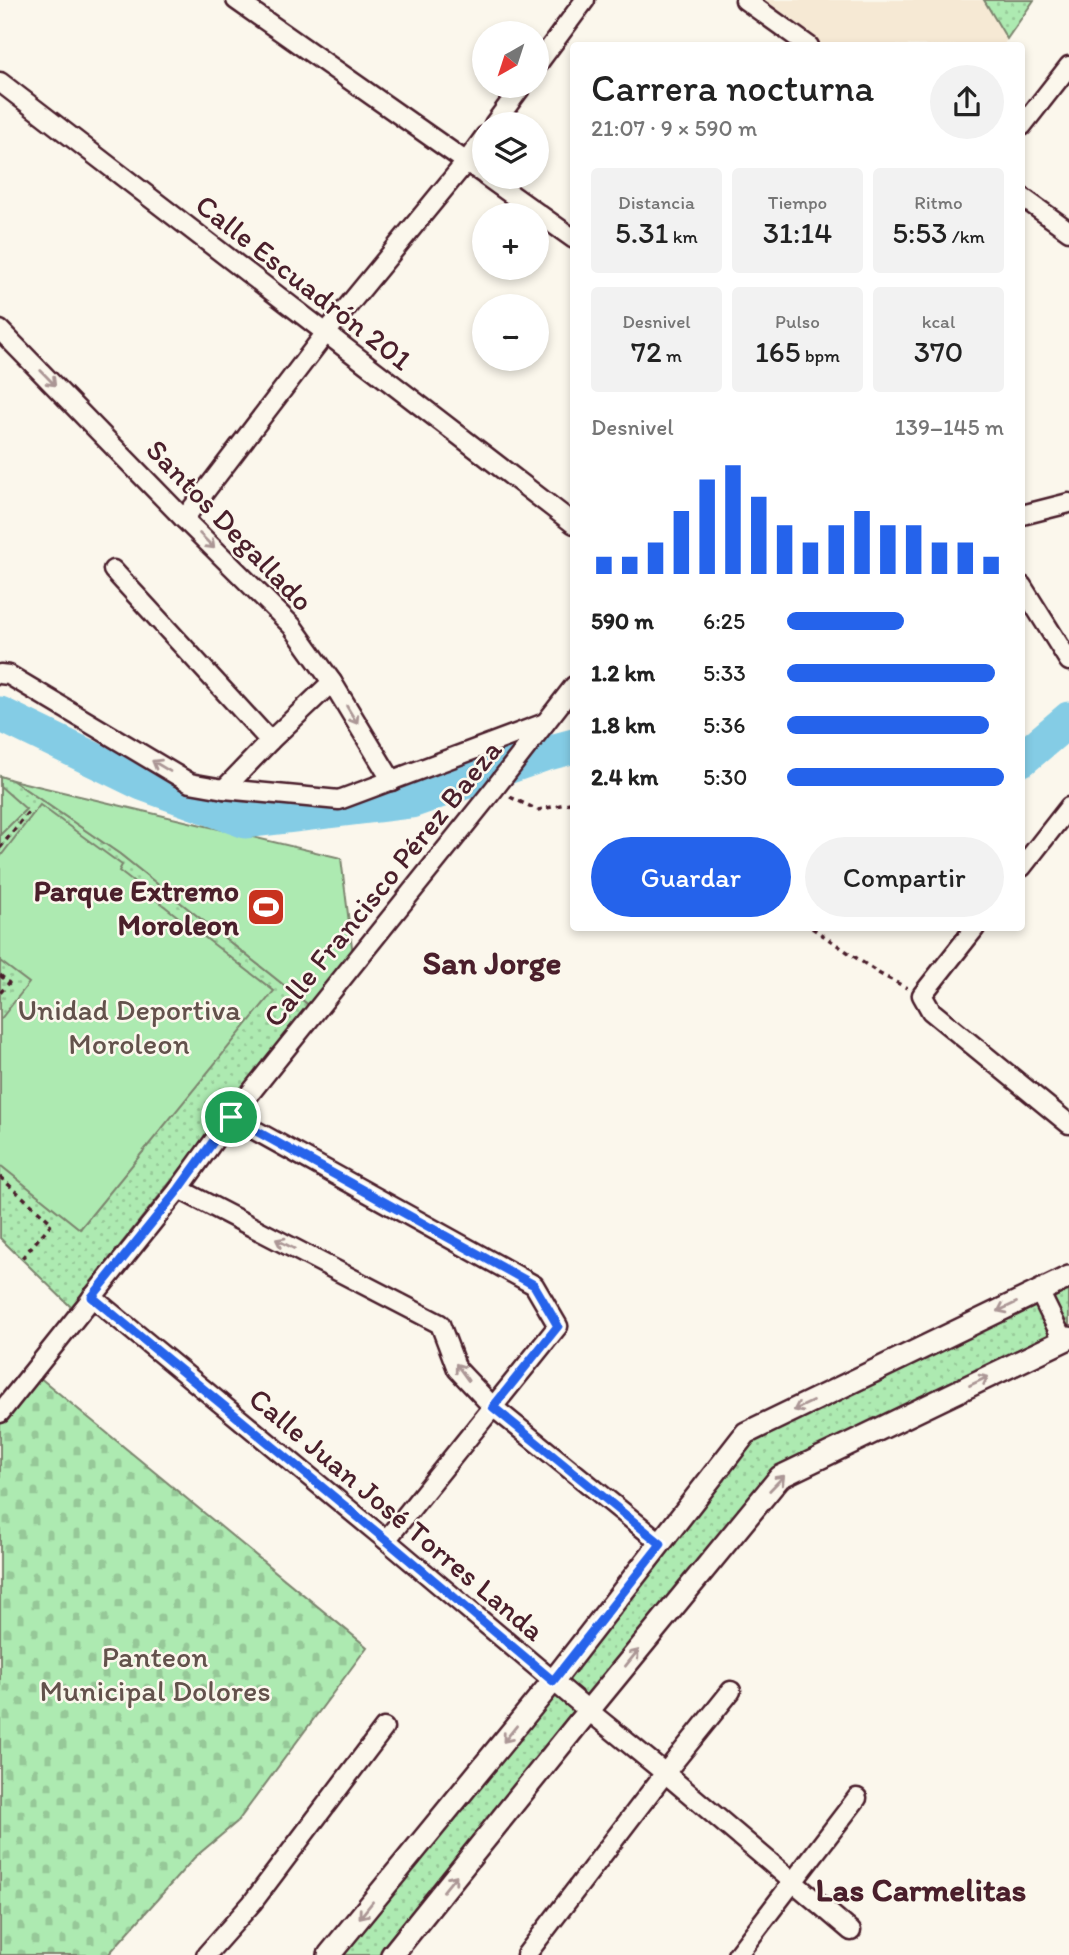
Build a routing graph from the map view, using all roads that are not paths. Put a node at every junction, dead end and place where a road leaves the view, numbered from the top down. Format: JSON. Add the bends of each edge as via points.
{"nodes":[{"id":1,"x":236,"y":0,"type":"edge"},
{"id":2,"x":585,"y":0,"type":"edge"},
{"id":3,"x":746,"y":0,"type":"edge"},
{"id":4,"x":804,"y":42,"type":"edge"},
{"id":5,"x":550,"y":47,"type":"edge"},
{"id":6,"x":1069,"y":66,"type":"edge"},
{"id":7,"x":0,"y":82,"type":"edge"},
{"id":8,"x":1025,"y":122,"type":"edge"},
{"id":9,"x":472,"y":154,"type":"edge"},
{"id":10,"x":466,"y":162,"type":"junction"},
{"id":11,"x":472,"y":166,"type":"edge"},
{"id":12,"x":504,"y":189,"type":"edge"},
{"id":13,"x":1025,"y":199,"type":"edge"},
{"id":14,"x":1069,"y":231,"type":"edge"},
{"id":15,"x":570,"y":236,"type":"edge"},
{"id":16,"x":0,"y":330,"type":"edge"},
{"id":17,"x":325,"y":334,"type":"junction"},
{"id":18,"x":1069,"y":503,"type":"edge"},
{"id":19,"x":1025,"y":514,"type":"edge"},
{"id":20,"x":184,"y":519,"type":"junction"},
{"id":21,"x":570,"y":521,"type":"edge"},
{"id":22,"x":113,"y":570,"type":"dead end"},
{"id":23,"x":1025,"y":591,"type":"edge"},
{"id":24,"x":1069,"y":661,"type":"edge"},
{"id":25,"x":0,"y":674,"type":"edge"},
{"id":26,"x":332,"y":682,"type":"junction"},
{"id":27,"x":570,"y":691,"type":"edge"},
{"id":28,"x":544,"y":725,"type":"junction"},
{"id":29,"x":270,"y":741,"type":"junction"},
{"id":30,"x":392,"y":781,"type":"junction"},
{"id":31,"x":224,"y":789,"type":"junction"},
{"id":32,"x":1069,"y":807,"type":"edge"},
{"id":33,"x":1025,"y":863,"type":"edge"},
{"id":34,"x":973,"y":931,"type":"edge"},
{"id":35,"x":231,"y":1117,"type":"junction"},
{"id":36,"x":1069,"y":1124,"type":"edge"},
{"id":37,"x":179,"y":1189,"type":"junction"},
{"id":38,"x":1069,"y":1277,"type":"edge"},
{"id":39,"x":1039,"y":1291,"type":"junction"},
{"id":40,"x":92,"y":1297,"type":"junction"},
{"id":41,"x":1066,"y":1339,"type":"edge"},
{"id":42,"x":493,"y":1407,"type":"junction"},
{"id":43,"x":0,"y":1413,"type":"edge"},
{"id":44,"x":386,"y":1540,"type":"junction"},
{"id":45,"x":661,"y":1544,"type":"junction"},
{"id":46,"x":553,"y":1681,"type":"junction"},
{"id":47,"x":731,"y":1691,"type":"dead end"},
{"id":48,"x":589,"y":1711,"type":"junction"},
{"id":49,"x":384,"y":1728,"type":"dead end"},
{"id":50,"x":665,"y":1773,"type":"junction"},
{"id":51,"x":857,"y":1798,"type":"dead end"},
{"id":52,"x":794,"y":1882,"type":"junction"},
{"id":53,"x":851,"y":1931,"type":"dead end"},
{"id":54,"x":206,"y":1955,"type":"edge"},
{"id":55,"x":329,"y":1955,"type":"edge"},
{"id":56,"x":392,"y":1955,"type":"edge"},
{"id":57,"x":526,"y":1955,"type":"edge"},
{"id":58,"x":737,"y":1955,"type":"edge"}],
"edges":[{"from":1,"to":10,"type":"street"},
{"from":2,"to":5,"type":"street"},
{"from":3,"to":4,"type":"street"},
{"from":6,"to":8,"type":"street"},
{"from":7,"to":17,"type":"street","name":"Calle Escuadrón 201"},
{"from":9,"to":10,"type":"street"},
{"from":10,"to":11,"type":"street"},
{"from":10,"to":17,"type":"street"},
{"from":12,"to":15,"type":"street"},
{"from":13,"to":14,"type":"street"},
{"from":16,"to":20,"type":"street","name":"Santos Degallado","one_way":true},
{"from":17,"to":20,"type":"street"},
{"from":17,"to":21,"type":"street","name":"Calle Escuadrón 201"},
{"from":18,"to":19,"type":"street"},
{"from":20,"to":26,"type":"street","name":"Santos Degallado","one_way":true,"via":[[292,626]]},
{"from":22,"to":29,"type":"street"},
{"from":23,"to":24,"type":"street"},
{"from":31,"to":25,"type":"street","one_way":true,"via":[[190,783],[9,674]]},
{"from":26,"to":29,"type":"street"},
{"from":26,"to":30,"type":"street","name":"Santos Degallado","one_way":true},
{"from":27,"to":28,"type":"street","name":"Calle Francisco Pérez Baeza"},
{"from":28,"to":30,"type":"street"},
{"from":28,"to":35,"type":"street","name":"Calle Francisco Pérez Baeza"},
{"from":29,"to":31,"type":"street"},
{"from":30,"to":31,"type":"street","via":[[339,800]]},
{"from":32,"to":33,"type":"street"},
{"from":34,"to":36,"type":"street","via":[[922,995],[930,1011]]},
{"from":35,"to":37,"type":"street","name":"Calle Francisco Pérez Baeza"},
{"from":35,"to":42,"type":"street","via":[[534,1285],[558,1326]]},
{"from":37,"to":40,"type":"street","name":"Calle Francisco Pérez Baeza"},
{"from":42,"to":37,"type":"street","one_way":true,"via":[[457,1369],[440,1324]]},
{"from":38,"to":39,"type":"street"},
{"from":39,"to":41,"type":"street"},
{"from":39,"to":45,"type":"street","one_way":true,"via":[[746,1433]]},
{"from":40,"to":43,"type":"street","name":"Calle Francisco Pérez Baeza"},
{"from":40,"to":44,"type":"street","name":"Calle Juan José Torres Landa"},
{"from":48,"to":41,"type":"street","one_way":true,"via":[[780,1477]]},
{"from":42,"to":44,"type":"street"},
{"from":42,"to":45,"type":"street"},
{"from":44,"to":46,"type":"street","name":"Calle Juan José Torres Landa"},
{"from":45,"to":46,"type":"street"},
{"from":46,"to":48,"type":"street","name":"Calle Juan José Torres Landa"},
{"from":46,"to":55,"type":"street","one_way":true},
{"from":47,"to":50,"type":"street"},
{"from":48,"to":50,"type":"street","name":"Calle Juan José Torres Landa"},
{"from":56,"to":48,"type":"street","one_way":true},
{"from":49,"to":54,"type":"street","via":[[252,1903]]},
{"from":50,"to":52,"type":"street","name":"Calle Juan José Torres Landa"},
{"from":50,"to":57,"type":"street"},
{"from":51,"to":52,"type":"street"},
{"from":52,"to":53,"type":"street","name":"Calle Juan José Torres Landa"},
{"from":52,"to":58,"type":"street"}]}
